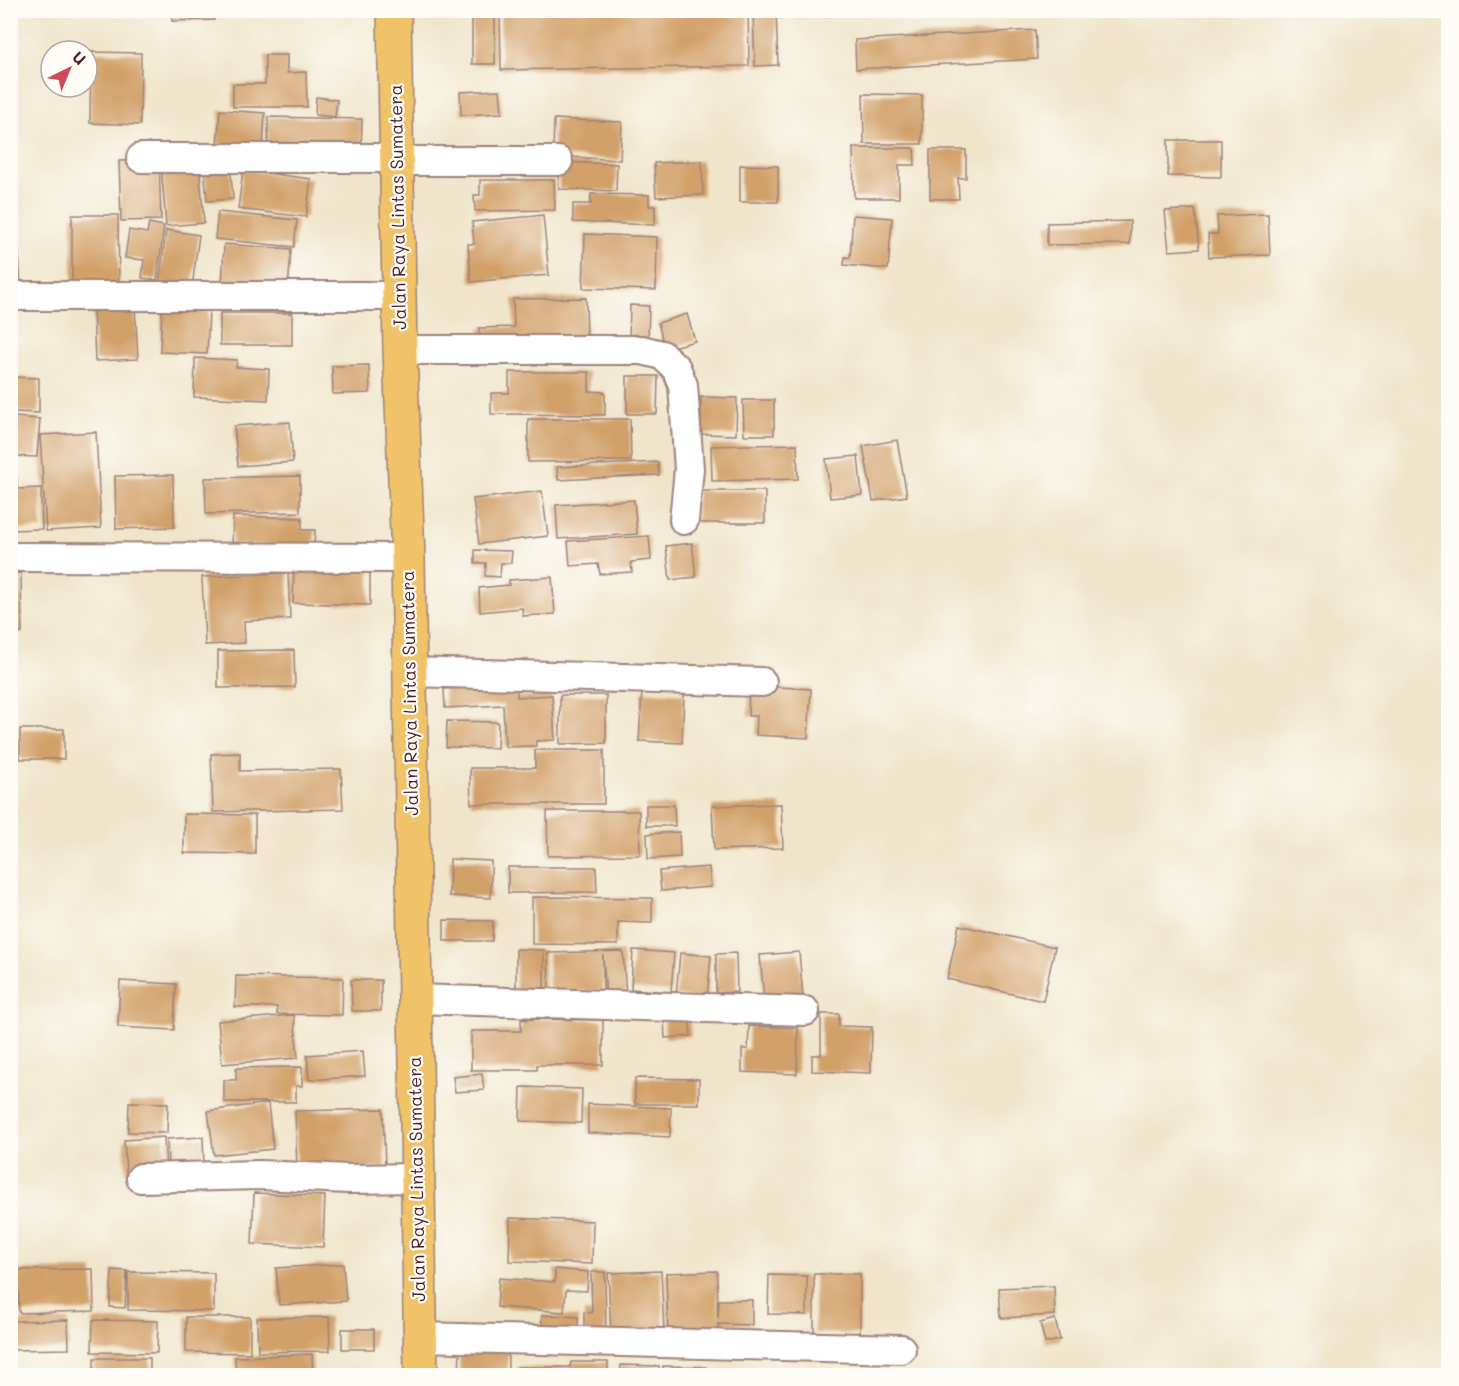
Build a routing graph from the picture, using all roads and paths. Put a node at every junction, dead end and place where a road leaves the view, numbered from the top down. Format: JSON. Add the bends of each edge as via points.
{"nodes":[{"id":1,"x":394,"y":10,"type":"edge"},
{"id":2,"x":141,"y":158,"type":"dead end"},
{"id":3,"x":398,"y":160,"type":"junction"},
{"id":4,"x":558,"y":161,"type":"dead end"},
{"id":5,"x":10,"y":296,"type":"edge"},
{"id":6,"x":399,"y":296,"type":"junction"},
{"id":7,"x":400,"y":350,"type":"junction"},
{"id":8,"x":684,"y":520,"type":"dead end"},
{"id":9,"x":10,"y":557,"type":"edge"},
{"id":10,"x":408,"y":558,"type":"junction"},
{"id":11,"x":409,"y":672,"type":"junction"},
{"id":12,"x":762,"y":682,"type":"dead end"},
{"id":13,"x":414,"y":999,"type":"junction"},
{"id":14,"x":805,"y":1011,"type":"dead end"},
{"id":15,"x":141,"y":1178,"type":"dead end"},
{"id":16,"x":417,"y":1178,"type":"junction"},
{"id":17,"x":420,"y":1337,"type":"junction"},
{"id":18,"x":901,"y":1349,"type":"dead end"},
{"id":19,"x":421,"y":1376,"type":"edge"}],
"edges":[{"from":1,"to":3,"type":"highway","name":"Jalan Raya Lintas Sumatera"},
{"from":2,"to":3,"type":"street"},
{"from":3,"to":4,"type":"street"},
{"from":3,"to":6,"type":"highway","name":"Jalan Raya Lintas Sumatera"},
{"from":5,"to":6,"type":"street"},
{"from":6,"to":7,"type":"highway","name":"Jalan Raya Lintas Sumatera"},
{"from":7,"to":8,"type":"street","via":[[642,350],[662,355],[676,368],[682,385],[689,469]]},
{"from":7,"to":10,"type":"highway","name":"Jalan Raya Lintas Sumatera"},
{"from":9,"to":10,"type":"street"},
{"from":10,"to":11,"type":"highway","name":"Jalan Raya Lintas Sumatera"},
{"from":11,"to":12,"type":"street"},
{"from":11,"to":13,"type":"highway","name":"Jalan Raya Lintas Sumatera"},
{"from":13,"to":14,"type":"street"},
{"from":13,"to":16,"type":"highway","name":"Jalan Raya Lintas Sumatera"},
{"from":15,"to":16,"type":"street"},
{"from":16,"to":17,"type":"highway","name":"Jalan Raya Lintas Sumatera"},
{"from":17,"to":18,"type":"street"},
{"from":17,"to":19,"type":"highway","name":"Jalan Raya Lintas Sumatera"}]}
